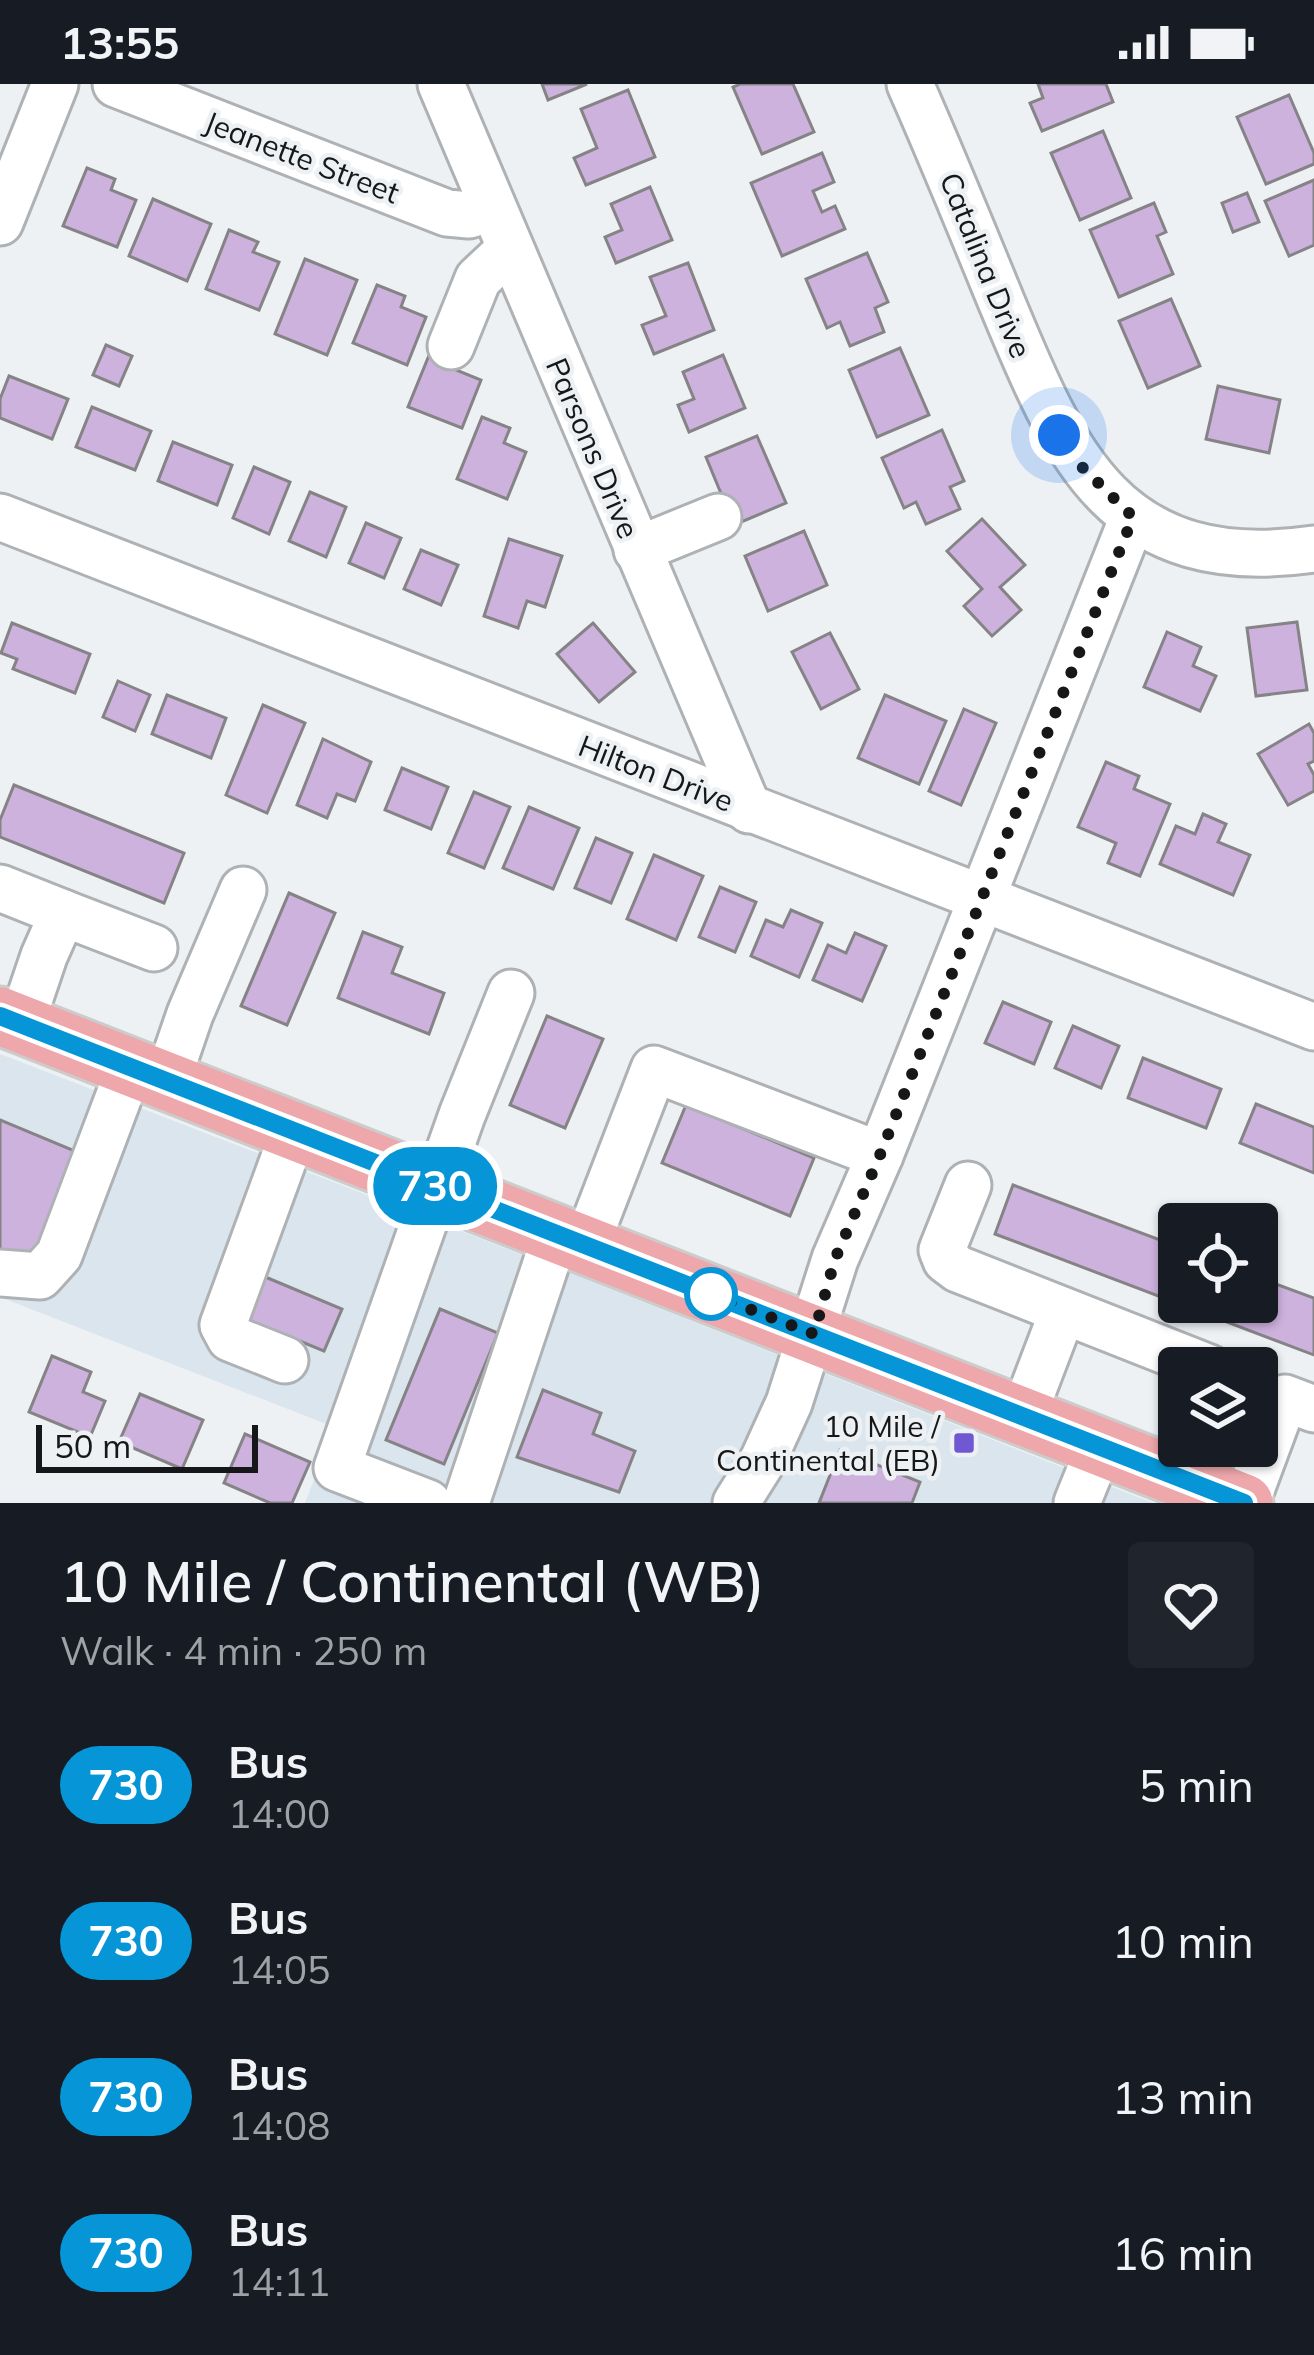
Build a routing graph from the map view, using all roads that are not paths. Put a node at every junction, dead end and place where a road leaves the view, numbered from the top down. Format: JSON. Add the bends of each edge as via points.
{"nodes":[{"id":1,"x":55,"y":84,"type":"edge"},
{"id":2,"x":116,"y":84,"type":"edge"},
{"id":3,"x":441,"y":84,"type":"edge"},
{"id":4,"x":910,"y":84,"type":"edge"},
{"id":5,"x":491,"y":208,"type":"junction"},
{"id":6,"x":0,"y":222,"type":"edge"},
{"id":7,"x":509,"y":250,"type":"junction"},
{"id":8,"x":451,"y":346,"type":"dead end"},
{"id":9,"x":0,"y":517,"type":"edge"},
{"id":10,"x":718,"y":517,"type":"dead end"},
{"id":11,"x":1133,"y":517,"type":"junction"},
{"id":12,"x":1314,"y":549,"type":"edge"},
{"id":13,"x":638,"y":550,"type":"junction"},
{"id":14,"x":749,"y":810,"type":"junction"},
{"id":15,"x":0,"y":888,"type":"edge"},
{"id":16,"x":243,"y":890,"type":"dead end"},
{"id":17,"x":980,"y":897,"type":"junction"},
{"id":18,"x":63,"y":913,"type":"junction"},
{"id":19,"x":154,"y":948,"type":"dead end"},
{"id":20,"x":512,"y":993,"type":"dead end"},
{"id":21,"x":11,"y":1020,"type":"edge"},
{"id":22,"x":1314,"y":1027,"type":"edge"},
{"id":23,"x":149,"y":1074,"type":"junction"},
{"id":24,"x":294,"y":1131,"type":"junction"},
{"id":25,"x":880,"y":1155,"type":"junction"},
{"id":26,"x":968,"y":1185,"type":"dead end"},
{"id":27,"x":437,"y":1187,"type":"junction"},
{"id":28,"x":571,"y":1239,"type":"junction"},
{"id":29,"x":0,"y":1273,"type":"edge"},
{"id":30,"x":1063,"y":1311,"type":"junction"},
{"id":31,"x":814,"y":1334,"type":"junction"},
{"id":32,"x":1158,"y":1348,"type":"edge"},
{"id":33,"x":285,"y":1360,"type":"dead end"},
{"id":34,"x":1286,"y":1398,"type":"edge"},
{"id":35,"x":1023,"y":1416,"type":"junction"},
{"id":36,"x":1100,"y":1446,"type":"junction"},
{"id":37,"x":1162,"y":1488,"type":"edge"},
{"id":38,"x":428,"y":1503,"type":"edge"},
{"id":39,"x":466,"y":1503,"type":"edge"},
{"id":40,"x":736,"y":1503,"type":"edge"},
{"id":41,"x":1077,"y":1503,"type":"edge"},
{"id":42,"x":1245,"y":1503,"type":"edge"}],
"edges":[{"from":1,"to":6,"type":"street"},
{"from":2,"to":5,"type":"street","name":"Jeanette Street","via":[[447,213]]},
{"from":3,"to":5,"type":"street","name":"Parsons Drive"},
{"from":4,"to":11,"type":"street","name":"Catalina Drive","via":[[1059,435]]},
{"from":5,"to":7,"type":"street","name":"Parsons Drive"},
{"from":7,"to":8,"type":"street","via":[[478,279]]},
{"from":7,"to":13,"type":"street","name":"Parsons Drive"},
{"from":9,"to":14,"type":"street","name":"Hilton Drive"},
{"from":10,"to":13,"type":"street"},
{"from":11,"to":12,"type":"street","name":"Catalina Drive","via":[[1217,550]]},
{"from":11,"to":17,"type":"street"},
{"from":13,"to":14,"type":"street","name":"Parsons Drive"},
{"from":14,"to":17,"type":"street","name":"Hilton Drive"},
{"from":15,"to":18,"type":"street"},
{"from":16,"to":23,"type":"street","via":[[190,1014]]},
{"from":17,"to":22,"type":"street","name":"Hilton Drive"},
{"from":17,"to":25,"type":"street"},
{"from":18,"to":19,"type":"street"},
{"from":18,"to":21,"type":"street"},
{"from":20,"to":27,"type":"street"},
{"from":21,"to":23,"type":"main road"},
{"from":23,"to":24,"type":"main road"},
{"from":23,"to":29,"type":"street","via":[[59,1255],[40,1276]]},
{"from":24,"to":27,"type":"main road"},
{"from":24,"to":33,"type":"street","via":[[223,1325],[230,1338]]},
{"from":25,"to":28,"type":"street","via":[[654,1069]]},
{"from":25,"to":31,"type":"street","via":[[835,1259]]},
{"from":26,"to":30,"type":"street","via":[[946,1260]]},
{"from":27,"to":28,"type":"main road"},
{"from":27,"to":38,"type":"street","via":[[337,1468]]},
{"from":28,"to":31,"type":"main road"},
{"from":28,"to":39,"type":"street"},
{"from":30,"to":32,"type":"street"},
{"from":30,"to":35,"type":"street"},
{"from":31,"to":35,"type":"main road"},
{"from":31,"to":40,"type":"street","via":[[763,1460]]},
{"from":34,"to":42,"type":"street"},
{"from":35,"to":36,"type":"main road"},
{"from":36,"to":37,"type":"main road"},
{"from":36,"to":41,"type":"street"},
{"from":37,"to":42,"type":"main road"}]}
